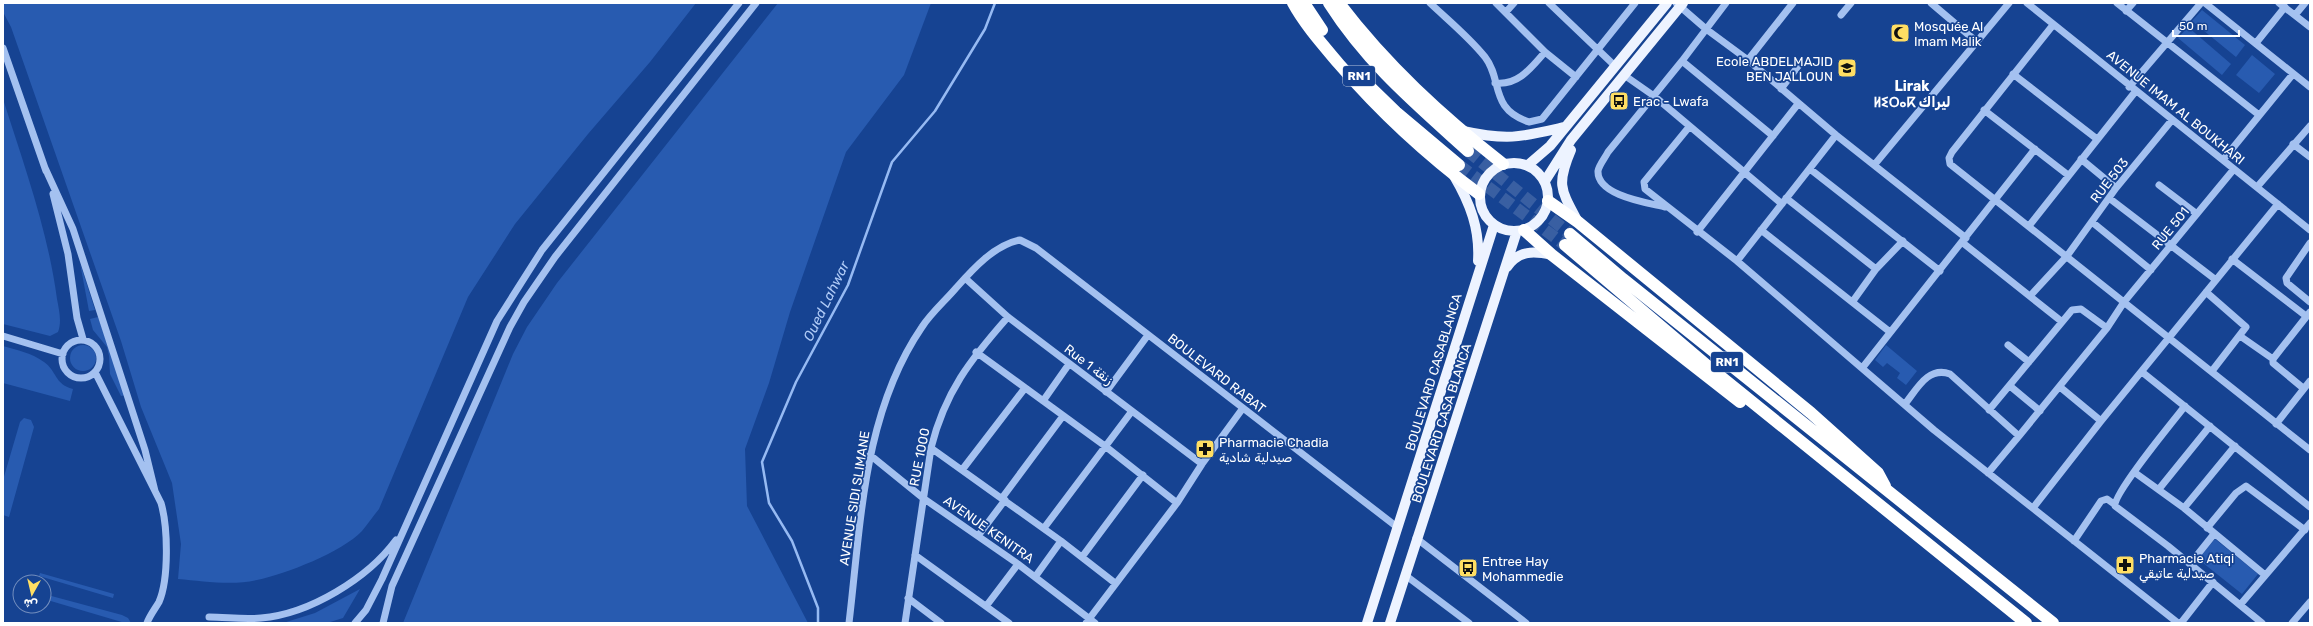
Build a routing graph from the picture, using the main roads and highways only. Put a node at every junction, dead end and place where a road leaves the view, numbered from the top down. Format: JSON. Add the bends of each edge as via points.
{"nodes":[{"id":1,"x":1293,"y":3,"type":"edge"},
{"id":2,"x":1304,"y":3,"type":"edge"},
{"id":3,"x":1329,"y":3,"type":"edge"},
{"id":4,"x":1339,"y":3,"type":"edge"},
{"id":5,"x":1667,"y":3,"type":"edge"},
{"id":6,"x":1680,"y":4,"type":"edge"},
{"id":7,"x":1565,"y":128,"type":"junction"},
{"id":8,"x":1462,"y":131,"type":"junction"},
{"id":9,"x":1572,"y":140,"type":"junction"},
{"id":10,"x":1468,"y":151,"type":"tunnel mouth"},
{"id":11,"x":1503,"y":164,"type":"junction"},
{"id":12,"x":1528,"y":165,"type":"junction"},
{"id":13,"x":1457,"y":171,"type":"junction"},
{"id":14,"x":1544,"y":181,"type":"junction"},
{"id":15,"x":1479,"y":194,"type":"junction"},
{"id":16,"x":1548,"y":201,"type":"junction"},
{"id":17,"x":1578,"y":222,"type":"junction"},
{"id":18,"x":1494,"y":225,"type":"junction"},
{"id":19,"x":1521,"y":230,"type":"junction"},
{"id":20,"x":1552,"y":255,"type":"junction"},
{"id":21,"x":1505,"y":270,"type":"junction"},
{"id":22,"x":1478,"y":271,"type":"junction"},
{"id":23,"x":1885,"y":489,"type":"junction"},
{"id":24,"x":1871,"y":498,"type":"junction"},
{"id":25,"x":1367,"y":623,"type":"edge"},
{"id":26,"x":1390,"y":623,"type":"edge"},
{"id":27,"x":2026,"y":623,"type":"edge"},
{"id":28,"x":2053,"y":623,"type":"edge"}],
"edges":[{"from":1,"to":13,"type":"highway","via":[[1329,52],[1373,103]]},
{"from":2,"to":13,"type":"highway","number":"RN1","via":[[1362,80]]},
{"from":3,"to":10,"type":"highway","number":"RN1","via":[[1376,65],[1397,88]]},
{"from":4,"to":8,"type":"highway","via":[[1379,54],[1431,105]]},
{"from":5,"to":7,"type":"main road"},
{"from":6,"to":9,"type":"main road"},
{"from":7,"to":8,"type":"main road","via":[[1511,138]]},
{"from":7,"to":12,"type":"main road","via":[[1543,153]]},
{"from":8,"to":11,"type":"highway"},
{"from":9,"to":14,"type":"main road"},
{"from":9,"to":17,"type":"main road","via":[[1561,184],[1565,198]]},
{"from":11,"to":12,"type":"main road","via":[[1516,162]]},
{"from":11,"to":15,"type":"main road","via":[[1491,171],[1483,181]]},
{"from":12,"to":14,"type":"main road"},
{"from":13,"to":15,"type":"highway"},
{"from":13,"to":22,"type":"main road","via":[[1474,220],[1479,252]]},
{"from":14,"to":16,"type":"main road"},
{"from":15,"to":18,"type":"main road","via":[[1481,206]]},
{"from":16,"to":17,"type":"highway"},
{"from":16,"to":19,"type":"main road","via":[[1540,219]]},
{"from":17,"to":23,"type":"highway","via":[[1811,413],[1878,473]]},
{"from":18,"to":19,"type":"main road","via":[[1501,229]]},
{"from":18,"to":22,"type":"main road","name":"BOULEVARD CASABLANCA"},
{"from":19,"to":20,"type":"highway"},
{"from":19,"to":21,"type":"main road","name":"BOULEVARD CASA BLANCA"},
{"from":20,"to":21,"type":"main road","via":[[1534,251],[1520,255],[1512,260]]},
{"from":20,"to":24,"type":"highway","via":[[1785,438],[1862,495]]},
{"from":21,"to":26,"type":"main road","name":"BOULEVARD CASA BLANCA"},
{"from":22,"to":25,"type":"main road","name":"BOULEVARD CASABLANCA","via":[[1435,415]]},
{"from":23,"to":24,"type":"highway","number":"RN1","via":[[1623,279],[1568,239],[1710,368]]},
{"from":23,"to":28,"type":"highway","number":"RN1"},
{"from":24,"to":27,"type":"highway","number":"RN1"}]}
